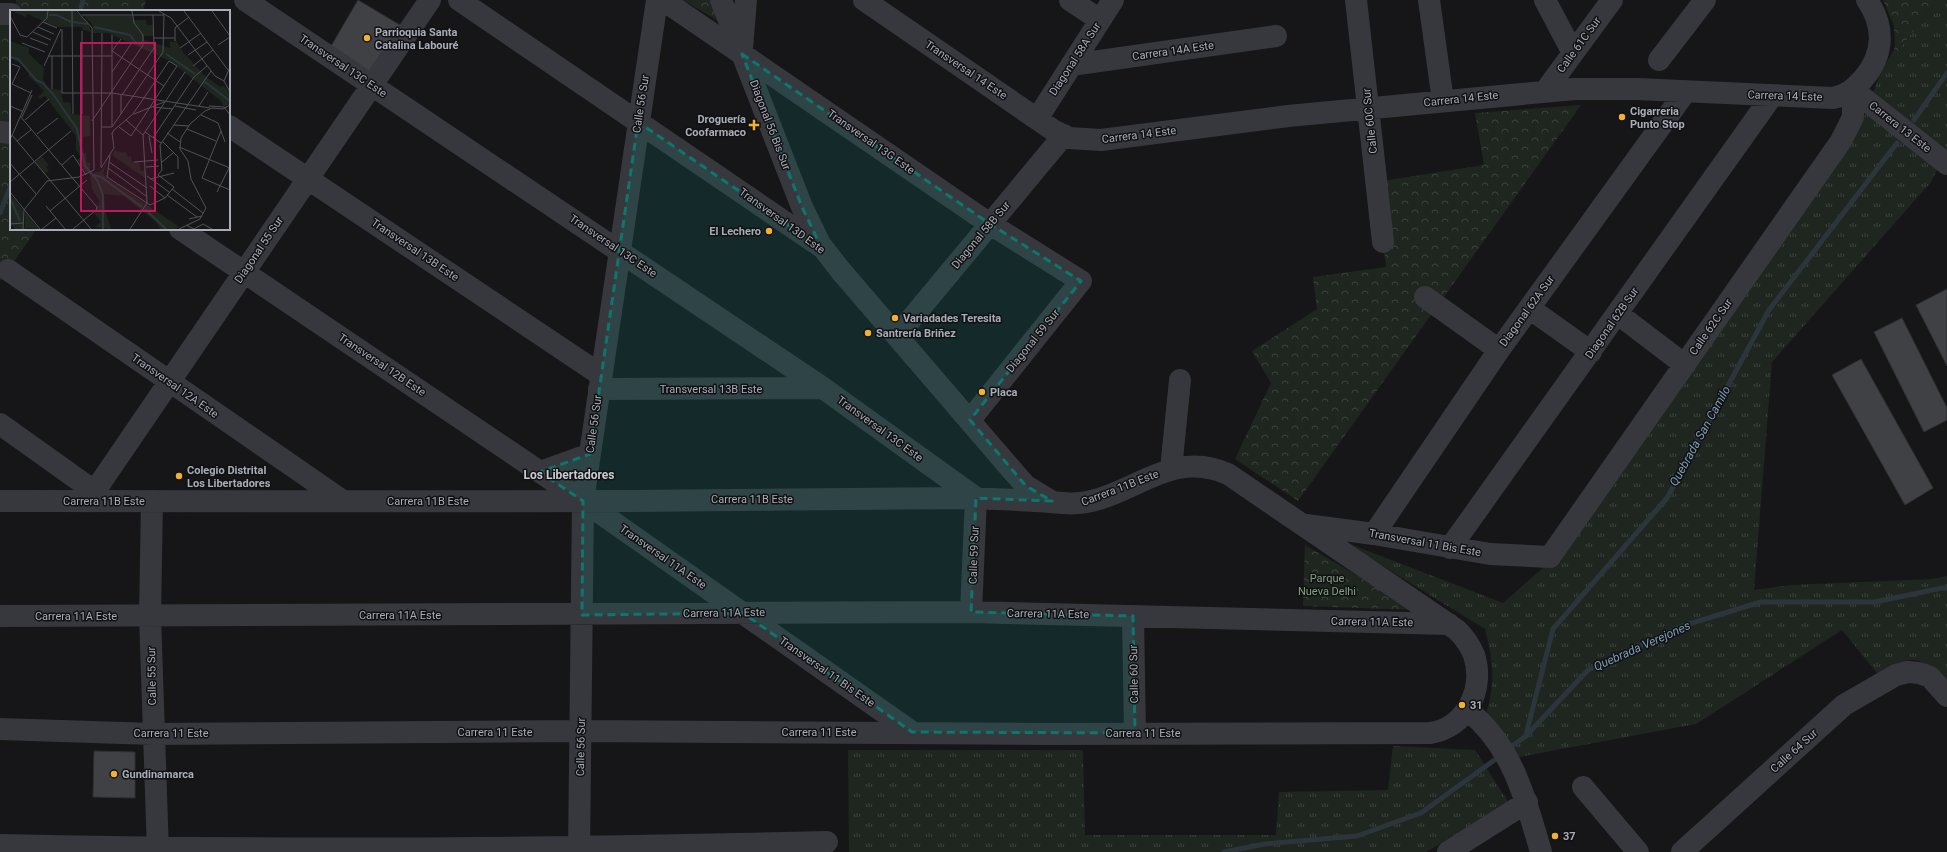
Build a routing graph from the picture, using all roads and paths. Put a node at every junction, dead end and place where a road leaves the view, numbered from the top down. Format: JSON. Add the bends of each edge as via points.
{"nodes":[{"id":1,"x":245,"y":0,"type":"edge"},
{"id":2,"x":430,"y":0,"type":"edge"},
{"id":3,"x":459,"y":0,"type":"edge"},
{"id":4,"x":657,"y":0,"type":"edge"},
{"id":5,"x":663,"y":0,"type":"edge"},
{"id":6,"x":721,"y":0,"type":"edge"},
{"id":7,"x":746,"y":0,"type":"edge"},
{"id":8,"x":864,"y":0,"type":"edge"},
{"id":9,"x":1070,"y":0,"type":"edge"},
{"id":10,"x":1113,"y":0,"type":"edge"},
{"id":11,"x":1356,"y":0,"type":"edge"},
{"id":12,"x":1430,"y":0,"type":"edge"},
{"id":13,"x":1545,"y":0,"type":"edge"},
{"id":14,"x":1612,"y":0,"type":"edge"},
{"id":15,"x":1705,"y":0,"type":"edge"},
{"id":16,"x":1867,"y":0,"type":"edge"},
{"id":17,"x":1100,"y":20,"type":"junction"},
{"id":18,"x":1276,"y":36,"type":"dead end"},
{"id":19,"x":1573,"y":53,"type":"junction"},
{"id":20,"x":742,"y":54,"type":"junction"},
{"id":21,"x":1659,"y":60,"type":"dead end"},
{"id":22,"x":1071,"y":65,"type":"junction"},
{"id":23,"x":372,"y":85,"type":"junction"},
{"id":24,"x":1546,"y":90,"type":"junction"},
{"id":25,"x":1853,"y":90,"type":"junction"},
{"id":26,"x":1686,"y":92,"type":"junction"},
{"id":27,"x":1772,"y":96,"type":"junction"},
{"id":28,"x":1443,"y":101,"type":"junction"},
{"id":29,"x":1368,"y":108,"type":"junction"},
{"id":30,"x":1037,"y":119,"type":"junction"},
{"id":31,"x":638,"y":122,"type":"junction"},
{"id":32,"x":230,"y":127,"type":"edge"},
{"id":33,"x":0,"y":132,"type":"edge"},
{"id":34,"x":10,"y":133,"type":"edge"},
{"id":35,"x":1066,"y":136,"type":"junction"},
{"id":36,"x":1947,"y":164,"type":"edge"},
{"id":37,"x":308,"y":179,"type":"junction"},
{"id":38,"x":990,"y":224,"type":"junction"},
{"id":39,"x":181,"y":230,"type":"edge"},
{"id":40,"x":1383,"y":242,"type":"dead end"},
{"id":41,"x":823,"y":248,"type":"junction"},
{"id":42,"x":620,"y":250,"type":"junction"},
{"id":43,"x":8,"y":270,"type":"dead end"},
{"id":44,"x":244,"y":272,"type":"junction"},
{"id":45,"x":1081,"y":281,"type":"joint"},
{"id":46,"x":1425,"y":297,"type":"dead end"},
{"id":47,"x":1529,"y":308,"type":"junction"},
{"id":48,"x":1618,"y":314,"type":"junction"},
{"id":49,"x":897,"y":336,"type":"junction"},
{"id":50,"x":1499,"y":350,"type":"junction"},
{"id":51,"x":1591,"y":352,"type":"junction"},
{"id":52,"x":1685,"y":365,"type":"junction"},
{"id":53,"x":1180,"y":380,"type":"dead end"},
{"id":54,"x":169,"y":381,"type":"junction"},
{"id":55,"x":600,"y":382,"type":"junction"},
{"id":56,"x":823,"y":388,"type":"junction"},
{"id":57,"x":970,"y":420,"type":"junction"},
{"id":58,"x":0,"y":424,"type":"edge"},
{"id":59,"x":590,"y":454,"type":"junction"},
{"id":60,"x":1171,"y":469,"type":"junction"},
{"id":61,"x":540,"y":472,"type":"junction"},
{"id":62,"x":91,"y":496,"type":"junction"},
{"id":63,"x":976,"y":498,"type":"junction"},
{"id":64,"x":0,"y":500,"type":"edge"},
{"id":65,"x":152,"y":501,"type":"junction"},
{"id":66,"x":343,"y":501,"type":"junction"},
{"id":67,"x":584,"y":501,"type":"junction"},
{"id":68,"x":1052,"y":502,"type":"junction"},
{"id":69,"x":1301,"y":524,"type":"junction"},
{"id":70,"x":1374,"y":534,"type":"junction"},
{"id":71,"x":1450,"y":548,"type":"junction"},
{"id":72,"x":1550,"y":557,"type":"joint"},
{"id":73,"x":971,"y":612,"type":"junction"},
{"id":74,"x":743,"y":613,"type":"junction"},
{"id":75,"x":582,"y":615,"type":"junction"},
{"id":76,"x":0,"y":616,"type":"edge"},
{"id":77,"x":150,"y":616,"type":"junction"},
{"id":78,"x":1133,"y":616,"type":"junction"},
{"id":79,"x":1448,"y":624,"type":"junction"},
{"id":80,"x":1947,"y":696,"type":"edge"},
{"id":81,"x":1467,"y":710,"type":"junction"},
{"id":82,"x":0,"y":729,"type":"edge"},
{"id":83,"x":581,"y":731,"type":"junction"},
{"id":84,"x":912,"y":732,"type":"junction"},
{"id":85,"x":1135,"y":732,"type":"junction"},
{"id":86,"x":153,"y":734,"type":"junction"},
{"id":87,"x":1583,"y":788,"type":"dead end"},
{"id":88,"x":1527,"y":802,"type":"junction"},
{"id":89,"x":827,"y":842,"type":"dead end"},
{"id":90,"x":0,"y":845,"type":"edge"},
{"id":91,"x":158,"y":850,"type":"edge"},
{"id":92,"x":580,"y":850,"type":"edge"},
{"id":93,"x":1448,"y":852,"type":"edge"},
{"id":94,"x":1541,"y":852,"type":"edge"},
{"id":95,"x":1638,"y":852,"type":"edge"},
{"id":96,"x":1682,"y":852,"type":"edge"}],
"edges":[{"from":1,"to":23,"type":"street","name":"Transversal 13C Este"},
{"from":2,"to":23,"type":"street","name":"Diagonal 55 Sur"},
{"from":3,"to":31,"type":"street","name":"Transversal 13D Este"},
{"from":4,"to":31,"type":"street","name":"Calle 56 Sur"},
{"from":5,"to":20,"type":"street","name":"Transversal 13G Este"},
{"from":6,"to":20,"type":"street","name":"Diagonal 56 Bis Sur"},
{"from":7,"to":20,"type":"street"},
{"from":8,"to":30,"type":"street","name":"Transversal 14 Este"},
{"from":9,"to":17,"type":"street"},
{"from":10,"to":17,"type":"street","name":"Diagonal 58A Sur"},
{"from":11,"to":29,"type":"street","name":"Calle 60C Sur"},
{"from":12,"to":28,"type":"street"},
{"from":13,"to":19,"type":"street"},
{"from":14,"to":19,"type":"street","name":"Calle 61C Sur"},
{"from":15,"to":21,"type":"street"},
{"from":16,"to":25,"type":"street","via":[[1878,21],[1879,52],[1874,64]]},
{"from":17,"to":22,"type":"street","name":"Diagonal 58A Sur"},
{"from":18,"to":22,"type":"street","name":"Carrera 14A Este"},
{"from":19,"to":24,"type":"street","name":"Calle 61C Sur"},
{"from":20,"to":38,"type":"street","name":"Transversal 13G Este"},
{"from":20,"to":41,"type":"street","name":"Diagonal 56 Bis Sur","via":[[802,207]]},
{"from":22,"to":30,"type":"street","name":"Diagonal 58A Sur"},
{"from":23,"to":37,"type":"street","name":"Diagonal 55 Sur"},
{"from":23,"to":42,"type":"street","name":"Transversal 13C Este"},
{"from":24,"to":26,"type":"street","name":"Carrera 14 Este"},
{"from":24,"to":28,"type":"street","name":"Carrera 14 Este"},
{"from":25,"to":27,"type":"street","name":"Carrera 14 Este","via":[[1843,96],[1822,99]]},
{"from":25,"to":36,"type":"street","name":"Carrera 13 Este"},
{"from":25,"to":52,"type":"street","name":"Calle 62C Sur","via":[[1853,117],[1841,141]]},
{"from":26,"to":27,"type":"street","name":"Carrera 14 Este"},
{"from":26,"to":47,"type":"street","name":"Diagonal 62A Sur"},
{"from":27,"to":48,"type":"street","name":"Diagonal 62B Sur"},
{"from":28,"to":29,"type":"street","name":"Carrera 14 Este"},
{"from":29,"to":35,"type":"street","name":"Carrera 14 Este","via":[[1101,140]]},
{"from":29,"to":40,"type":"street","name":"Calle 60C Sur"},
{"from":30,"to":35,"type":"street","name":"Transversal 14 Este"},
{"from":31,"to":41,"type":"street","name":"Transversal 13D Este"},
{"from":31,"to":42,"type":"street","name":"Calle 56 Sur"},
{"from":32,"to":37,"type":"street","name":"Transversal 13B Este"},
{"from":33,"to":34,"type":"street"},
{"from":35,"to":38,"type":"street","name":"Diagonal 58B Sur"},
{"from":37,"to":44,"type":"street","name":"Diagonal 55 Sur"},
{"from":37,"to":55,"type":"street","name":"Transversal 13B Este"},
{"from":38,"to":45,"type":"street","name":"Transversal 13G Este"},
{"from":38,"to":49,"type":"street","name":"Diagonal 58B Sur"},
{"from":39,"to":44,"type":"street","name":"Transversal 12B Este"},
{"from":41,"to":49,"type":"street","name":"Transversal 13D Este"},
{"from":42,"to":55,"type":"street","name":"Calle 56 Sur"},
{"from":42,"to":56,"type":"street","name":"Transversal 13C Este"},
{"from":43,"to":54,"type":"street","name":"Transversal 12A Este"},
{"from":44,"to":54,"type":"street","name":"Diagonal 55 Sur"},
{"from":44,"to":61,"type":"street","name":"Transversal 12B Este"},
{"from":45,"to":57,"type":"street","name":"Diagonal 59 Sur"},
{"from":46,"to":50,"type":"street"},
{"from":47,"to":50,"type":"street","name":"Diagonal 62A Sur"},
{"from":47,"to":51,"type":"street"},
{"from":48,"to":51,"type":"street","name":"Diagonal 62B Sur"},
{"from":48,"to":52,"type":"street"},
{"from":49,"to":57,"type":"street","name":"Transversal 13D Este"},
{"from":50,"to":70,"type":"street","name":"Diagonal 62A Sur"},
{"from":51,"to":71,"type":"street","name":"Diagonal 62B Sur"},
{"from":52,"to":72,"type":"street","name":"Calle 62C Sur"},
{"from":53,"to":60,"type":"street"},
{"from":54,"to":62,"type":"street","name":"Diagonal 55 Sur"},
{"from":54,"to":66,"type":"street","name":"Transversal 12A Este"},
{"from":55,"to":56,"type":"street","name":"Transversal 13B Este"},
{"from":55,"to":59,"type":"street","name":"Calle 56 Sur"},
{"from":56,"to":63,"type":"street","name":"Transversal 13C Este"},
{"from":57,"to":68,"type":"street","name":"Transversal 13D Este","via":[[1026,486]]},
{"from":58,"to":62,"type":"street"},
{"from":59,"to":61,"type":"street"},
{"from":59,"to":67,"type":"street","name":"Calle 56 Sur"},
{"from":60,"to":68,"type":"street","name":"Carrera 11B Este","via":[[1094,500],[1077,504]]},
{"from":60,"to":69,"type":"street","name":"Carrera 11B Este","via":[[1194,465],[1218,469]]},
{"from":61,"to":67,"type":"street","name":"Transversal 12B Este"},
{"from":62,"to":64,"type":"street","name":"Carrera 11B Este"},
{"from":62,"to":65,"type":"street","name":"Carrera 11B Este"},
{"from":63,"to":67,"type":"street","name":"Carrera 11B Este"},
{"from":63,"to":68,"type":"street","name":"Carrera 11B Este"},
{"from":63,"to":73,"type":"street","name":"Calle 59 Sur"},
{"from":65,"to":66,"type":"street","name":"Carrera 11B Este"},
{"from":65,"to":77,"type":"street","name":"Calle 55 Sur"},
{"from":66,"to":67,"type":"street","name":"Carrera 11B Este"},
{"from":67,"to":74,"type":"street","name":"Transversal 11A Este"},
{"from":67,"to":75,"type":"street","name":"Calle 56 Sur"},
{"from":69,"to":70,"type":"street","name":"Transversal 11 Bis Este"},
{"from":69,"to":79,"type":"street","name":"Carrera 11B Este"},
{"from":70,"to":71,"type":"street","name":"Transversal 11 Bis Este"},
{"from":71,"to":72,"type":"street","name":"Transversal 11 Bis Este","via":[[1490,554]]},
{"from":73,"to":74,"type":"street","name":"Carrera 11A Este"},
{"from":73,"to":78,"type":"street","name":"Carrera 11A Este"},
{"from":74,"to":75,"type":"street","name":"Carrera 11A Este"},
{"from":74,"to":84,"type":"street","name":"Transversal 11 Bis Este"},
{"from":75,"to":77,"type":"street","name":"Carrera 11A Este"},
{"from":75,"to":83,"type":"street","name":"Calle 56 Sur"},
{"from":76,"to":77,"type":"street","name":"Carrera 11A Este"},
{"from":77,"to":86,"type":"street","name":"Calle 55 Sur"},
{"from":78,"to":79,"type":"street","name":"Carrera 11A Este"},
{"from":78,"to":85,"type":"street","name":"Calle 60 Sur"},
{"from":79,"to":81,"type":"street","via":[[1467,642],[1474,655],[1475,691]]},
{"from":80,"to":96,"type":"street","name":"Calle 64 Sur","via":[[1934,681],[1919,673],[1908,672],[1896,675],[1844,705]]},
{"from":81,"to":85,"type":"street","name":"Carrera 11 Este","via":[[1449,728],[1430,733]]},
{"from":81,"to":88,"type":"street","via":[[1479,719],[1497,742],[1519,781]]},
{"from":82,"to":86,"type":"street","name":"Carrera 11 Este"},
{"from":83,"to":84,"type":"street","name":"Carrera 11 Este"},
{"from":83,"to":86,"type":"street","name":"Carrera 11 Este"},
{"from":83,"to":92,"type":"street","name":"Calle 56 Sur"},
{"from":84,"to":85,"type":"street","name":"Carrera 11 Este"},
{"from":86,"to":91,"type":"street","name":"Calle 55 Sur"},
{"from":87,"to":95,"type":"street"},
{"from":88,"to":93,"type":"street"},
{"from":88,"to":94,"type":"street"},
{"from":89,"to":92,"type":"street"},
{"from":90,"to":91,"type":"street"},
{"from":91,"to":92,"type":"street"}]}
